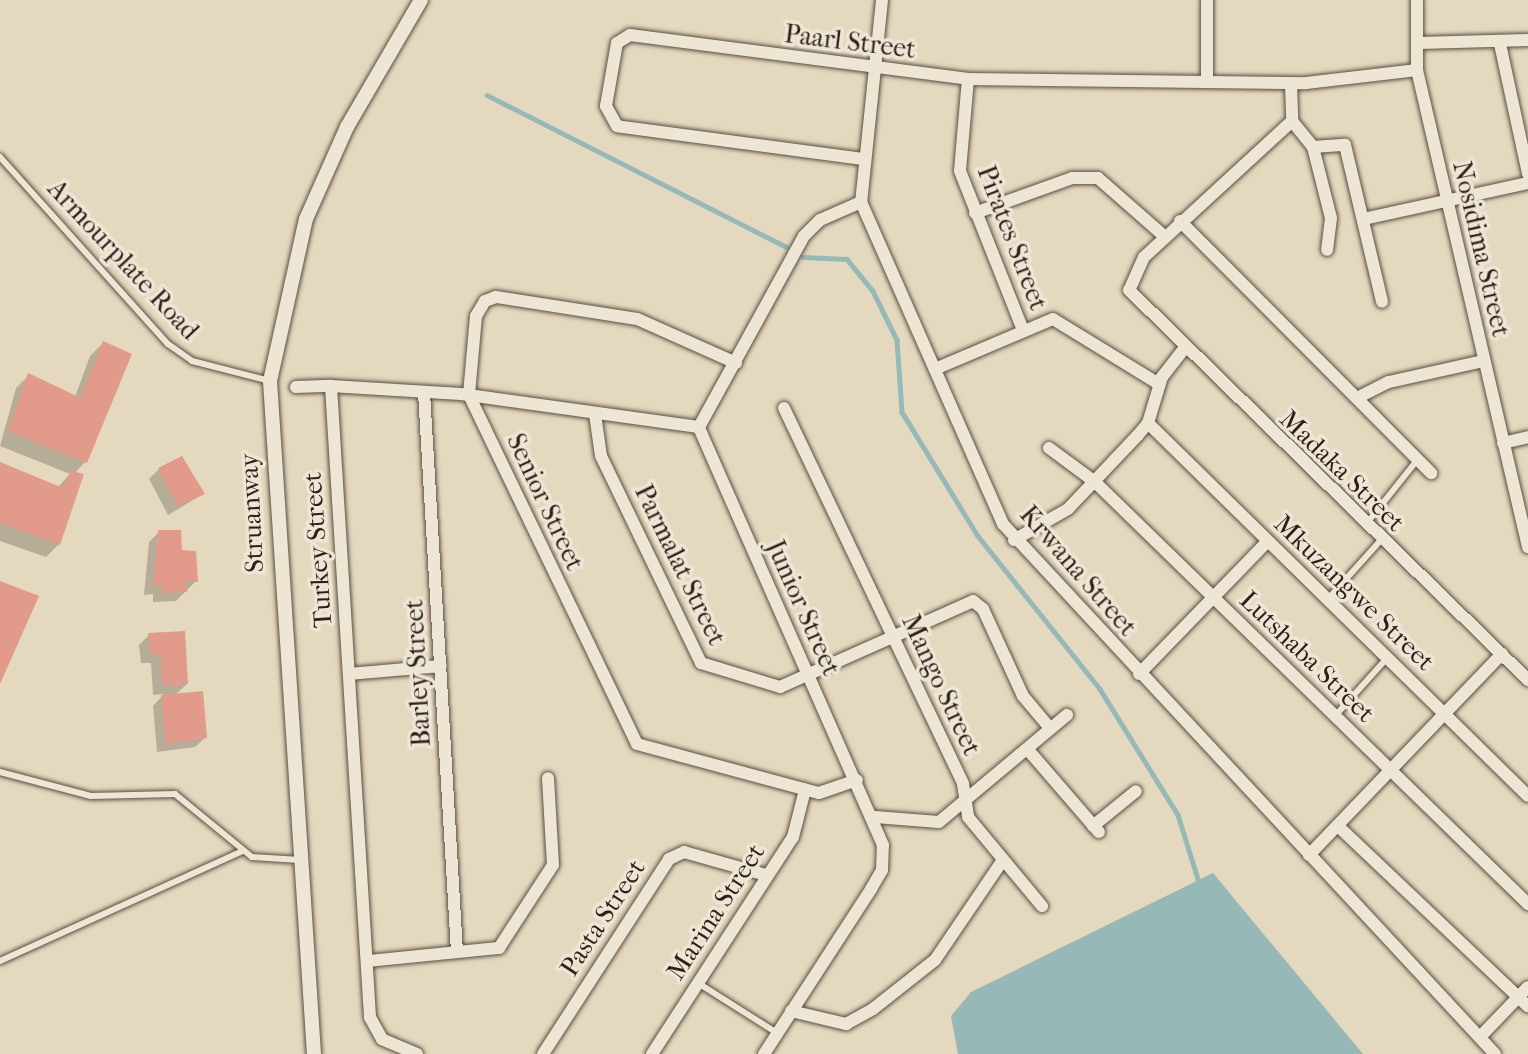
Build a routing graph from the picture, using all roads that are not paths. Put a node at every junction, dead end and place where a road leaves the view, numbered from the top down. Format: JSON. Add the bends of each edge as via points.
{"nodes":[{"id":1,"x":421,"y":0,"type":"edge"},
{"id":2,"x":882,"y":0,"type":"edge"},
{"id":3,"x":1207,"y":0,"type":"edge"},
{"id":4,"x":1418,"y":0,"type":"edge"},
{"id":5,"x":1528,"y":40,"type":"edge"},
{"id":6,"x":1418,"y":43,"type":"junction"},
{"id":7,"x":1500,"y":44,"type":"junction"},
{"id":8,"x":875,"y":68,"type":"junction"},
{"id":9,"x":1417,"y":70,"type":"junction"},
{"id":10,"x":968,"y":79,"type":"junction"},
{"id":11,"x":1207,"y":79,"type":"junction"},
{"id":12,"x":1291,"y":83,"type":"junction"},
{"id":13,"x":1292,"y":121,"type":"junction"},
{"id":14,"x":1313,"y":147,"type":"junction"},
{"id":15,"x":0,"y":157,"type":"edge"},
{"id":16,"x":863,"y":159,"type":"junction"},
{"id":17,"x":1528,"y":174,"type":"edge"},
{"id":18,"x":1528,"y":183,"type":"edge"},
{"id":19,"x":1447,"y":201,"type":"junction"},
{"id":20,"x":861,"y":202,"type":"junction"},
{"id":21,"x":975,"y":214,"type":"junction"},
{"id":22,"x":1363,"y":219,"type":"junction"},
{"id":23,"x":1180,"y":221,"type":"junction"},
{"id":24,"x":1164,"y":236,"type":"junction"},
{"id":25,"x":1327,"y":250,"type":"dead end"},
{"id":26,"x":1382,"y":302,"type":"dead end"},
{"id":27,"x":1023,"y":330,"type":"junction"},
{"id":28,"x":1183,"y":350,"type":"junction"},
{"id":29,"x":1483,"y":360,"type":"junction"},
{"id":30,"x":736,"y":363,"type":"junction"},
{"id":31,"x":935,"y":369,"type":"junction"},
{"id":32,"x":270,"y":381,"type":"junction"},
{"id":33,"x":1159,"y":384,"type":"junction"},
{"id":34,"x":331,"y":386,"type":"junction"},
{"id":35,"x":296,"y":387,"type":"dead end"},
{"id":36,"x":424,"y":392,"type":"junction"},
{"id":37,"x":470,"y":395,"type":"junction"},
{"id":38,"x":1357,"y":398,"type":"junction"},
{"id":39,"x":784,"y":408,"type":"dead end"},
{"id":40,"x":595,"y":414,"type":"junction"},
{"id":41,"x":1149,"y":423,"type":"junction"},
{"id":42,"x":699,"y":427,"type":"junction"},
{"id":43,"x":1528,"y":437,"type":"edge"},
{"id":44,"x":1503,"y":443,"type":"junction"},
{"id":45,"x":1049,"y":448,"type":"dead end"},
{"id":46,"x":1418,"y":459,"type":"junction"},
{"id":47,"x":1431,"y":473,"type":"dead end"},
{"id":48,"x":1095,"y":482,"type":"junction"},
{"id":49,"x":1366,"y":525,"type":"junction"},
{"id":50,"x":1014,"y":540,"type":"junction"},
{"id":51,"x":1381,"y":540,"type":"junction"},
{"id":52,"x":1268,"y":541,"type":"junction"},
{"id":53,"x":1528,"y":547,"type":"edge"},
{"id":54,"x":1214,"y":597,"type":"junction"},
{"id":55,"x":1328,"y":599,"type":"junction"},
{"id":56,"x":893,"y":634,"type":"junction"},
{"id":57,"x":1502,"y":654,"type":"junction"},
{"id":58,"x":1387,"y":657,"type":"junction"},
{"id":59,"x":441,"y":666,"type":"junction"},
{"id":60,"x":1526,"y":673,"type":"edge"},
{"id":61,"x":349,"y":674,"type":"junction"},
{"id":62,"x":1139,"y":674,"type":"junction"},
{"id":63,"x":808,"y":676,"type":"junction"},
{"id":64,"x":1067,"y":715,"type":"dead end"},
{"id":65,"x":1335,"y":716,"type":"junction"},
{"id":66,"x":1447,"y":716,"type":"junction"},
{"id":67,"x":1049,"y":727,"type":"junction"},
{"id":68,"x":1028,"y":751,"type":"junction"},
{"id":69,"x":1392,"y":771,"type":"junction"},
{"id":70,"x":0,"y":772,"type":"edge"},
{"id":71,"x":548,"y":778,"type":"dead end"},
{"id":72,"x":857,"y":780,"type":"junction"},
{"id":73,"x":805,"y":790,"type":"junction"},
{"id":74,"x":1136,"y":791,"type":"dead end"},
{"id":75,"x":1528,"y":796,"type":"edge"},
{"id":76,"x":964,"y":803,"type":"junction"},
{"id":77,"x":875,"y":817,"type":"junction"},
{"id":78,"x":1338,"y":826,"type":"junction"},
{"id":79,"x":243,"y":851,"type":"junction"},
{"id":80,"x":1309,"y":855,"type":"junction"},
{"id":81,"x":302,"y":860,"type":"junction"},
{"id":82,"x":1003,"y":860,"type":"junction"},
{"id":83,"x":766,"y":875,"type":"junction"},
{"id":84,"x":1528,"y":904,"type":"edge"},
{"id":85,"x":1042,"y":906,"type":"dead end"},
{"id":86,"x":457,"y":951,"type":"junction"},
{"id":87,"x":0,"y":961,"type":"edge"},
{"id":88,"x":368,"y":961,"type":"junction"},
{"id":89,"x":696,"y":982,"type":"junction"},
{"id":90,"x":1525,"y":997,"type":"edge"},
{"id":91,"x":791,"y":1011,"type":"junction"},
{"id":92,"x":777,"y":1033,"type":"junction"},
{"id":93,"x":1479,"y":1037,"type":"junction"},
{"id":94,"x":314,"y":1054,"type":"edge"},
{"id":95,"x":417,"y":1054,"type":"edge"},
{"id":96,"x":543,"y":1054,"type":"edge"},
{"id":97,"x":652,"y":1054,"type":"edge"},
{"id":98,"x":764,"y":1054,"type":"edge"},
{"id":99,"x":1495,"y":1054,"type":"edge"}],
"edges":[{"from":1,"to":32,"type":"street","name":"Struanway","via":[[347,127],[306,219]]},
{"from":2,"to":8,"type":"street","name":"Krwana Street"},
{"from":3,"to":11,"type":"street"},
{"from":4,"to":6,"type":"street","name":"Nosidima Street"},
{"from":5,"to":7,"type":"street"},
{"from":6,"to":7,"type":"street"},
{"from":6,"to":9,"type":"street","name":"Nosidima Street"},
{"from":7,"to":17,"type":"street"},
{"from":8,"to":10,"type":"street","name":"Paarl Street"},
{"from":8,"to":16,"type":"street","name":"Krwana Street"},
{"from":8,"to":16,"type":"street","name":"Paarl Street","via":[[631,35],[617,43],[611,67],[607,115],[625,129]]},
{"from":9,"to":12,"type":"street","name":"Paarl Street"},
{"from":9,"to":19,"type":"street","name":"Nosidima Street"},
{"from":10,"to":11,"type":"street","name":"Paarl Street"},
{"from":10,"to":21,"type":"street","name":"Pirates Street","via":[[958,160]]},
{"from":11,"to":12,"type":"street","name":"Paarl Street"},
{"from":12,"to":13,"type":"street"},
{"from":13,"to":14,"type":"street"},
{"from":13,"to":23,"type":"street"},
{"from":14,"to":22,"type":"street","via":[[1345,145]]},
{"from":14,"to":25,"type":"street","via":[[1332,225]]},
{"from":15,"to":32,"type":"lane","name":"Armourplate Road","via":[[167,344],[192,361]]},
{"from":16,"to":20,"type":"street","name":"Krwana Street"},
{"from":18,"to":19,"type":"street"},
{"from":19,"to":22,"type":"street"},
{"from":19,"to":29,"type":"street","name":"Nosidima Street"},
{"from":20,"to":30,"type":"street","via":[[820,220],[804,236]]},
{"from":20,"to":31,"type":"street","name":"Krwana Street"},
{"from":21,"to":24,"type":"street","via":[[1061,181],[1098,178]]},
{"from":21,"to":27,"type":"street","name":"Pirates Street"},
{"from":22,"to":26,"type":"street"},
{"from":23,"to":24,"type":"street"},
{"from":23,"to":38,"type":"street"},
{"from":24,"to":28,"type":"street","name":"Madaka Street","via":[[1133,269],[1129,290]]},
{"from":27,"to":31,"type":"street"},
{"from":27,"to":33,"type":"street","via":[[1061,320]]},
{"from":28,"to":33,"type":"street"},
{"from":28,"to":49,"type":"street","name":"Madaka Street"},
{"from":29,"to":38,"type":"street","via":[[1389,382]]},
{"from":29,"to":44,"type":"street","name":"Nosidima Street"},
{"from":30,"to":37,"type":"street","name":"Senior Street","via":[[637,319],[496,297],[481,304],[476,316]]},
{"from":30,"to":42,"type":"street"},
{"from":31,"to":50,"type":"street","name":"Krwana Street"},
{"from":32,"to":81,"type":"street","name":"Struanway"},
{"from":33,"to":41,"type":"street"},
{"from":34,"to":35,"type":"street"},
{"from":34,"to":36,"type":"street"},
{"from":34,"to":61,"type":"street","name":"Turkey Street"},
{"from":36,"to":37,"type":"street"},
{"from":36,"to":59,"type":"street","name":"Barley Street"},
{"from":37,"to":40,"type":"street"},
{"from":37,"to":73,"type":"street","name":"Senior Street","via":[[637,744]]},
{"from":38,"to":46,"type":"street"},
{"from":39,"to":56,"type":"street","name":"Mango Street"},
{"from":40,"to":42,"type":"street"},
{"from":40,"to":63,"type":"street","name":"Parmalat Street","via":[[601,456],[701,663],[780,687]]},
{"from":41,"to":48,"type":"street"},
{"from":41,"to":52,"type":"street","name":"Mkuzangwe Street"},
{"from":42,"to":63,"type":"street","name":"Junior Street"},
{"from":43,"to":44,"type":"street"},
{"from":44,"to":53,"type":"street","name":"Nosidima Street"},
{"from":45,"to":48,"type":"street","name":"Lutshaba Street"},
{"from":46,"to":47,"type":"street"},
{"from":46,"to":49,"type":"lane"},
{"from":48,"to":50,"type":"street","via":[[1068,509]]},
{"from":48,"to":54,"type":"street","name":"Lutshaba Street"},
{"from":49,"to":51,"type":"street","name":"Madaka Street"},
{"from":50,"to":62,"type":"street","name":"Krwana Street"},
{"from":51,"to":55,"type":"lane"},
{"from":51,"to":57,"type":"street","name":"Madaka Street"},
{"from":52,"to":54,"type":"street"},
{"from":52,"to":55,"type":"street","name":"Mkuzangwe Street"},
{"from":54,"to":62,"type":"street"},
{"from":54,"to":65,"type":"street","name":"Lutshaba Street"},
{"from":55,"to":58,"type":"street","name":"Mkuzangwe Street"},
{"from":56,"to":63,"type":"street","name":"Parmalat Street"},
{"from":56,"to":67,"type":"street","name":"Parmalat Street","via":[[967,600],[984,609],[1023,696]]},
{"from":56,"to":76,"type":"street","name":"Mango Street","via":[[963,784]]},
{"from":57,"to":60,"type":"street","name":"Madaka Street"},
{"from":57,"to":66,"type":"street"},
{"from":58,"to":65,"type":"lane"},
{"from":58,"to":66,"type":"street","name":"Mkuzangwe Street"},
{"from":59,"to":61,"type":"street"},
{"from":59,"to":86,"type":"street","name":"Barley Street"},
{"from":61,"to":88,"type":"street","name":"Turkey Street"},
{"from":62,"to":80,"type":"street","name":"Krwana Street"},
{"from":63,"to":72,"type":"street","name":"Junior Street"},
{"from":64,"to":67,"type":"street"},
{"from":65,"to":69,"type":"street","name":"Lutshaba Street"},
{"from":66,"to":69,"type":"street"},
{"from":66,"to":75,"type":"street","name":"Mkuzangwe Street"},
{"from":67,"to":68,"type":"street"},
{"from":68,"to":74,"type":"street","via":[[1096,829]]},
{"from":68,"to":76,"type":"street"},
{"from":69,"to":78,"type":"street"},
{"from":69,"to":84,"type":"street","name":"Lutshaba Street"},
{"from":70,"to":79,"type":"lane","via":[[91,796],[175,794]]},
{"from":71,"to":86,"type":"street","via":[[551,872],[499,948]]},
{"from":72,"to":73,"type":"street","name":"Senior Street","via":[[829,794]]},
{"from":72,"to":77,"type":"street","name":"Junior Street"},
{"from":73,"to":83,"type":"street","name":"Marina Street","via":[[793,837]]},
{"from":76,"to":77,"type":"street","via":[[939,822]]},
{"from":76,"to":82,"type":"street","name":"Mango Street","via":[[968,817]]},
{"from":77,"to":91,"type":"street","name":"Junior Street","via":[[882,870]]},
{"from":78,"to":80,"type":"street"},
{"from":78,"to":90,"type":"street"},
{"from":79,"to":81,"type":"lane"},
{"from":79,"to":87,"type":"lane"},
{"from":80,"to":93,"type":"street","name":"Krwana Street"},
{"from":81,"to":94,"type":"street","name":"Struanway"},
{"from":82,"to":85,"type":"street","name":"Mango Street"},
{"from":82,"to":91,"type":"street","via":[[935,960],[873,1009],[846,1024]]},
{"from":83,"to":89,"type":"street","name":"Marina Street"},
{"from":83,"to":96,"type":"street","name":"Pasta Street","via":[[684,852],[669,859]]},
{"from":86,"to":88,"type":"street"},
{"from":88,"to":95,"type":"street","name":"Turkey Street","via":[[375,1033]]},
{"from":89,"to":92,"type":"lane"},
{"from":89,"to":97,"type":"street","name":"Marina Street"},
{"from":90,"to":93,"type":"street"},
{"from":91,"to":92,"type":"street","name":"Junior Street"},
{"from":92,"to":98,"type":"street","name":"Junior Street"},
{"from":93,"to":99,"type":"street","name":"Krwana Street"}]}
